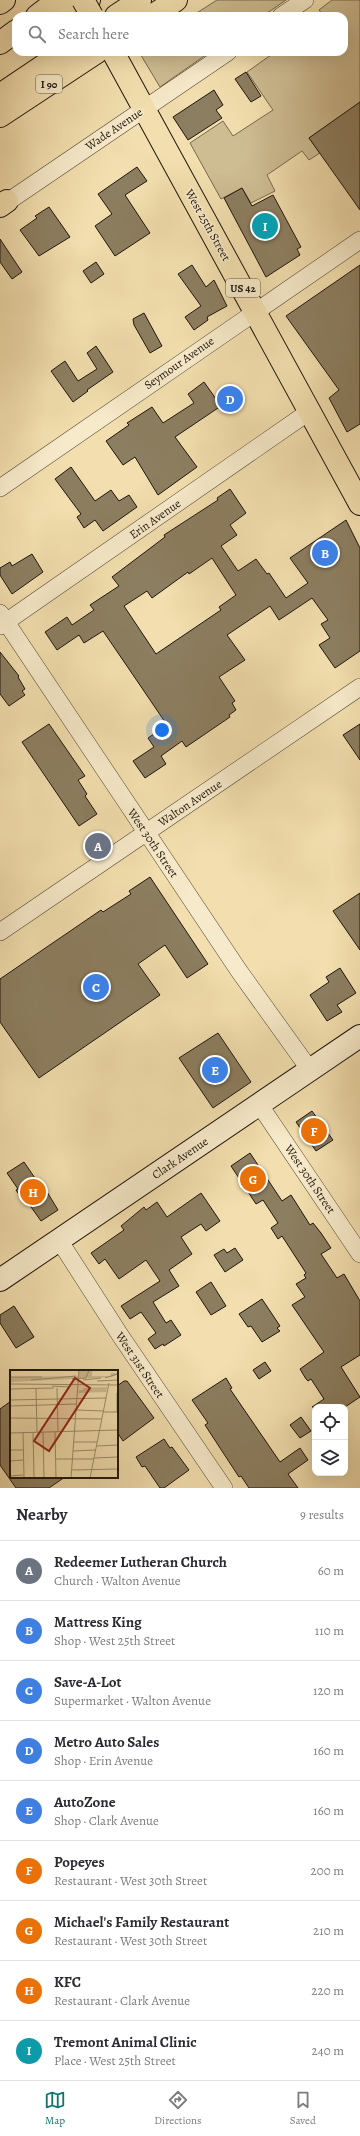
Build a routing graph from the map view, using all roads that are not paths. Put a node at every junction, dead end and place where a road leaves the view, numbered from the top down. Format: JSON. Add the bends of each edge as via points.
{"nodes":[{"id":1,"x":4,"y":0,"type":"edge"},
{"id":2,"x":58,"y":0,"type":"edge"},
{"id":3,"x":83,"y":0,"type":"edge"},
{"id":4,"x":89,"y":0,"type":"edge"},
{"id":5,"x":140,"y":0,"type":"edge"},
{"id":6,"x":176,"y":0,"type":"edge"},
{"id":7,"x":305,"y":0,"type":"edge"},
{"id":8,"x":0,"y":3,"type":"edge"},
{"id":9,"x":42,"y":12,"type":"edge"},
{"id":10,"x":71,"y":12,"type":"edge"},
{"id":11,"x":90,"y":12,"type":"edge"},
{"id":12,"x":122,"y":12,"type":"edge"},
{"id":13,"x":158,"y":12,"type":"edge"},
{"id":14,"x":287,"y":12,"type":"edge"},
{"id":15,"x":12,"y":34,"type":"edge"},
{"id":16,"x":0,"y":43,"type":"edge"},
{"id":17,"x":12,"y":50,"type":"edge"},
{"id":18,"x":58,"y":56,"type":"edge"},
{"id":19,"x":91,"y":56,"type":"edge"},
{"id":20,"x":115,"y":56,"type":"edge"},
{"id":21,"x":222,"y":56,"type":"edge"},
{"id":22,"x":0,"y":57,"type":"edge"},
{"id":23,"x":0,"y":95,"type":"edge"},
{"id":24,"x":144,"y":109,"type":"junction"},
{"id":25,"x":0,"y":116,"type":"edge"},
{"id":26,"x":2,"y":204,"type":"edge"},
{"id":27,"x":360,"y":240,"type":"edge"},
{"id":28,"x":255,"y":311,"type":"junction"},
{"id":29,"x":310,"y":411,"type":"junction"},
{"id":30,"x":0,"y":488,"type":"edge"},
{"id":31,"x":360,"y":504,"type":"edge"},
{"id":32,"x":2,"y":620,"type":"edge"},
{"id":33,"x":360,"y":687,"type":"edge"},
{"id":34,"x":146,"y":832,"type":"junction"},
{"id":35,"x":0,"y":932,"type":"edge"},
{"id":36,"x":360,"y":1036,"type":"edge"},
{"id":37,"x":310,"y":1070,"type":"junction"},
{"id":38,"x":259,"y":1104,"type":"junction"},
{"id":39,"x":59,"y":1240,"type":"junction"},
{"id":40,"x":360,"y":1254,"type":"edge"},
{"id":41,"x":0,"y":1280,"type":"edge"},
{"id":42,"x":224,"y":1488,"type":"edge"}],
"edges":[{"from":1,"to":8,"type":"main road"},
{"from":2,"to":9,"type":"main road"},
{"from":3,"to":11,"type":"main road","bridge":true},
{"from":4,"to":10,"type":"main road"},
{"from":5,"to":12,"type":"main road"},
{"from":6,"to":13,"type":"main road"},
{"from":7,"to":14,"type":"street"},
{"from":15,"to":16,"type":"main road"},
{"from":17,"to":22,"type":"main road"},
{"from":18,"to":23,"type":"main road"},
{"from":19,"to":25,"type":"main road","number":"I 90"},
{"from":20,"to":24,"type":"main road","name":"West 25th Street","number":"US 42"},
{"from":21,"to":24,"type":"street","name":"Wade Avenue"},
{"from":24,"to":26,"type":"street","name":"Wade Avenue"},
{"from":24,"to":28,"type":"main road","name":"West 25th Street","number":"US 42"},
{"from":27,"to":28,"type":"street","name":"Seymour Avenue"},
{"from":28,"to":29,"type":"main road","name":"West 25th Street","number":"US 42"},
{"from":28,"to":30,"type":"street","name":"Seymour Avenue"},
{"from":29,"to":31,"type":"main road","name":"West 25th Street","number":"US 42"},
{"from":29,"to":32,"type":"street","name":"Erin Avenue"},
{"from":32,"to":34,"type":"street","name":"West 30th Street"},
{"from":33,"to":34,"type":"street","name":"Walton Avenue"},
{"from":34,"to":35,"type":"street","name":"Walton Avenue"},
{"from":34,"to":37,"type":"street","name":"West 30th Street"},
{"from":36,"to":37,"type":"street","name":"Clark Avenue"},
{"from":37,"to":38,"type":"street","name":"Clark Avenue"},
{"from":38,"to":39,"type":"street","name":"Clark Avenue"},
{"from":38,"to":40,"type":"street","name":"West 30th Street"},
{"from":39,"to":41,"type":"street","name":"Clark Avenue"},
{"from":39,"to":42,"type":"street","name":"West 31st Street"}]}
